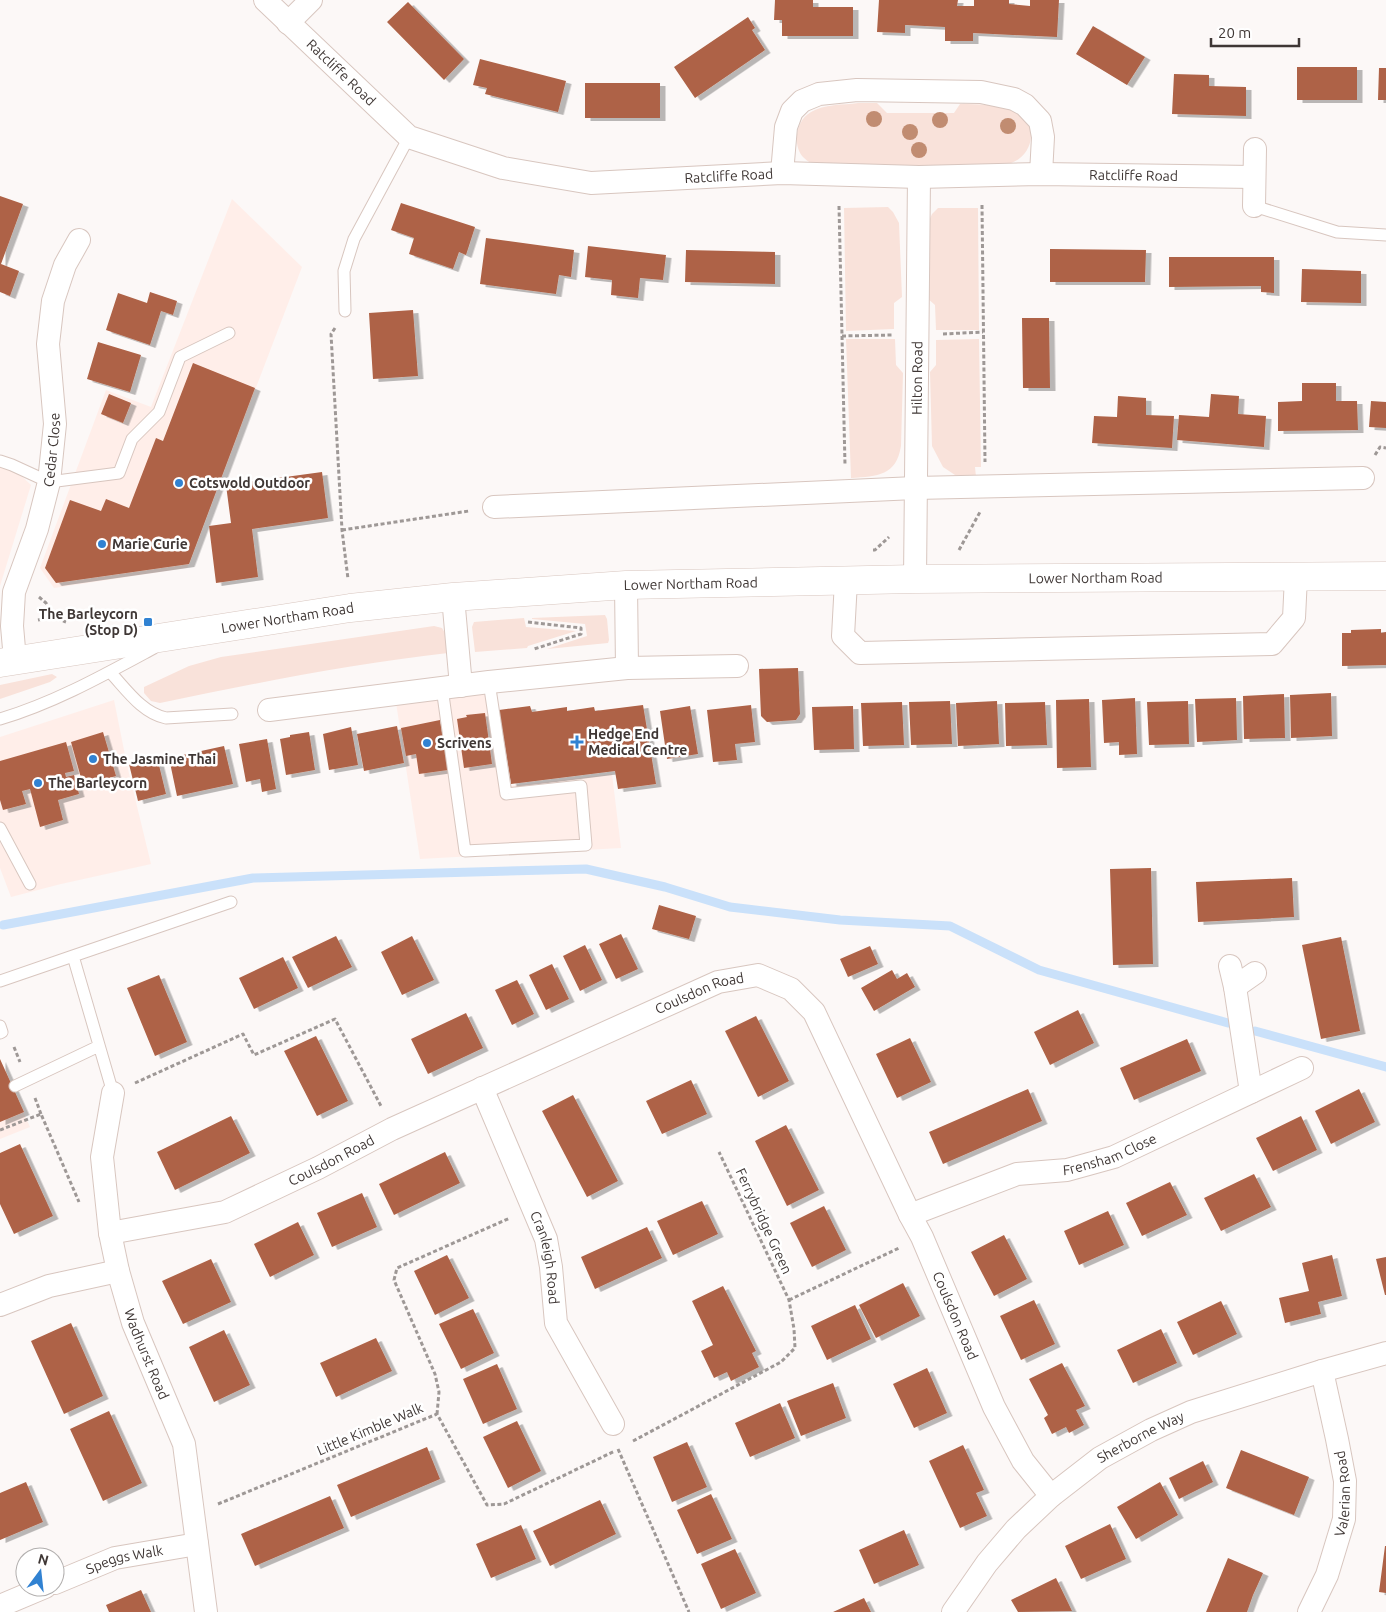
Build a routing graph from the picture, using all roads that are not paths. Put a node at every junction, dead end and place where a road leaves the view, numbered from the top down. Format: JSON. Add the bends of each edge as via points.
{"nodes":[{"id":1,"x":265,"y":0,"type":"edge"},
{"id":2,"x":310,"y":0,"type":"edge"},
{"id":3,"x":288,"y":23,"type":"junction"},
{"id":4,"x":410,"y":137,"type":"junction"},
{"id":5,"x":1255,"y":149,"type":"dead end"},
{"id":6,"x":782,"y":173,"type":"junction"},
{"id":7,"x":1041,"y":174,"type":"junction"},
{"id":8,"x":919,"y":177,"type":"junction"},
{"id":9,"x":1254,"y":177,"type":"junction"},
{"id":10,"x":1254,"y":206,"type":"joint"},
{"id":11,"x":1386,"y":234,"type":"edge"},
{"id":12,"x":79,"y":240,"type":"dead end"},
{"id":13,"x":345,"y":311,"type":"road end"},
{"id":14,"x":229,"y":333,"type":"dead end"},
{"id":15,"x":0,"y":462,"type":"edge"},
{"id":16,"x":1363,"y":478,"type":"dead end"},
{"id":17,"x":49,"y":482,"type":"junction"},
{"id":18,"x":915,"y":488,"type":"junction"},
{"id":19,"x":494,"y":506,"type":"road end"},
{"id":20,"x":1386,"y":576,"type":"edge"},
{"id":21,"x":1296,"y":577,"type":"junction"},
{"id":22,"x":915,"y":579,"type":"junction"},
{"id":23,"x":846,"y":581,"type":"junction"},
{"id":24,"x":626,"y":585,"type":"junction"},
{"id":25,"x":453,"y":597,"type":"junction"},
{"id":26,"x":6,"y":627,"type":"edge"},
{"id":27,"x":177,"y":635,"type":"junction"},
{"id":28,"x":8,"y":661,"type":"edge"},
{"id":29,"x":737,"y":666,"type":"dead end"},
{"id":30,"x":627,"y":668,"type":"junction"},
{"id":31,"x":110,"y":672,"type":"junction"},
{"id":32,"x":489,"y":682,"type":"junction"},
{"id":33,"x":452,"y":687,"type":"junction"},
{"id":34,"x":269,"y":710,"type":"dead end"},
{"id":35,"x":232,"y":714,"type":"dead end"},
{"id":36,"x":0,"y":719,"type":"edge"},
{"id":37,"x":0,"y":828,"type":"edge"},
{"id":38,"x":30,"y":884,"type":"dead end"},
{"id":39,"x":231,"y":902,"type":"dead end"},
{"id":40,"x":73,"y":956,"type":"junction"},
{"id":41,"x":1230,"y":966,"type":"dead end"},
{"id":42,"x":1255,"y":973,"type":"dead end"},
{"id":43,"x":0,"y":981,"type":"edge"},
{"id":44,"x":1235,"y":988,"type":"junction"},
{"id":45,"x":0,"y":1026,"type":"edge"},
{"id":46,"x":0,"y":1033,"type":"edge"},
{"id":47,"x":99,"y":1046,"type":"junction"},
{"id":48,"x":1302,"y":1068,"type":"dead end"},
{"id":49,"x":15,"y":1086,"type":"dead end"},
{"id":50,"x":482,"y":1088,"type":"junction"},
{"id":51,"x":1251,"y":1092,"type":"junction"},
{"id":52,"x":113,"y":1093,"type":"joint"},
{"id":53,"x":910,"y":1216,"type":"junction"},
{"id":54,"x":110,"y":1233,"type":"junction"},
{"id":55,"x":118,"y":1271,"type":"junction"},
{"id":56,"x":0,"y":1305,"type":"edge"},
{"id":57,"x":1386,"y":1353,"type":"edge"},
{"id":58,"x":1322,"y":1371,"type":"junction"},
{"id":59,"x":610,"y":1418,"type":"road end"},
{"id":60,"x":1051,"y":1496,"type":"junction"},
{"id":61,"x":197,"y":1544,"type":"junction"},
{"id":62,"x":65,"y":1579,"type":"edge"},
{"id":63,"x":22,"y":1597,"type":"edge"},
{"id":64,"x":0,"y":1606,"type":"edge"},
{"id":65,"x":206,"y":1612,"type":"edge"},
{"id":66,"x":953,"y":1612,"type":"edge"},
{"id":67,"x":1309,"y":1612,"type":"edge"}],
"edges":[{"from":1,"to":3,"type":"street","name":"Ratcliffe Road"},
{"from":2,"to":3,"type":"street"},
{"from":3,"to":4,"type":"street","name":"Ratcliffe Road"},
{"from":4,"to":6,"type":"street","name":"Ratcliffe Road","via":[[503,168],[591,183]]},
{"from":4,"to":13,"type":"lane","via":[[354,240],[344,271]]},
{"from":5,"to":9,"type":"street"},
{"from":6,"to":7,"type":"street","via":[[786,127],[792,111],[802,101],[819,94],[856,90],[981,92],[1014,99],[1025,105],[1040,121],[1043,137]]},
{"from":6,"to":8,"type":"street","name":"Ratcliffe Road"},
{"from":7,"to":8,"type":"street","name":"Ratcliffe Road"},
{"from":7,"to":9,"type":"street","name":"Ratcliffe Road"},
{"from":8,"to":18,"type":"street","name":"Hilton Road"},
{"from":9,"to":10,"type":"street"},
{"from":10,"to":11,"type":"lane","via":[[1336,232]]},
{"from":12,"to":17,"type":"street","name":"Cedar Close","via":[[65,265],[53,301],[48,344],[55,424]]},
{"from":14,"to":17,"type":"lane","via":[[180,357],[159,412],[132,439],[119,473]]},
{"from":15,"to":17,"type":"lane"},
{"from":16,"to":18,"type":"street"},
{"from":17,"to":26,"type":"street","name":"Cedar Close"},
{"from":18,"to":19,"type":"street"},
{"from":18,"to":22,"type":"street","name":"Hilton Road"},
{"from":20,"to":21,"type":"main road","name":"Lower Northam Road"},
{"from":21,"to":22,"type":"main road","name":"Lower Northam Road"},
{"from":21,"to":23,"type":"street","via":[[1294,618],[1272,644],[860,653],[843,636]]},
{"from":22,"to":23,"type":"main road","name":"Lower Northam Road"},
{"from":23,"to":24,"type":"main road","name":"Lower Northam Road"},
{"from":24,"to":25,"type":"main road","name":"Lower Northam Road"},
{"from":24,"to":30,"type":"street"},
{"from":25,"to":27,"type":"main road","name":"Lower Northam Road","via":[[350,608]]},
{"from":25,"to":33,"type":"street"},
{"from":26,"to":28,"type":"street","name":"Cedar Close"},
{"from":27,"to":28,"type":"main road","name":"Lower Northam Road"},
{"from":27,"to":31,"type":"lane"},
{"from":29,"to":30,"type":"street"},
{"from":30,"to":32,"type":"street"},
{"from":31,"to":35,"type":"lane","via":[[155,716]]},
{"from":31,"to":36,"type":"lane","via":[[32,710]]},
{"from":32,"to":33,"type":"street"},
{"from":32,"to":33,"type":"lane","via":[[506,794],[580,786],[586,845],[465,851]]},
{"from":33,"to":34,"type":"street"},
{"from":37,"to":38,"type":"lane"},
{"from":39,"to":40,"type":"lane"},
{"from":40,"to":43,"type":"lane"},
{"from":40,"to":47,"type":"lane"},
{"from":41,"to":44,"type":"street"},
{"from":42,"to":44,"type":"street"},
{"from":44,"to":51,"type":"street"},
{"from":45,"to":46,"type":"lane"},
{"from":47,"to":49,"type":"lane"},
{"from":47,"to":52,"type":"lane"},
{"from":48,"to":51,"type":"street","name":"Frensham Close"},
{"from":50,"to":53,"type":"street","name":"Coulsdon Road","via":[[718,982],[758,975],[791,989],[814,1012]]},
{"from":50,"to":54,"type":"street","name":"Coulsdon Road","via":[[225,1212]]},
{"from":50,"to":59,"type":"street","name":"Cranleigh Road","via":[[546,1239],[556,1323]]},
{"from":51,"to":53,"type":"street","name":"Frensham Close","via":[[1114,1157],[1067,1170],[1018,1174]]},
{"from":52,"to":54,"type":"street","name":"Wadhurst Road","via":[[102,1157]]},
{"from":53,"to":60,"type":"street","name":"Coulsdon Road","via":[[922,1237],[994,1407],[1023,1461]]},
{"from":54,"to":55,"type":"street","name":"Wadhurst Road"},
{"from":55,"to":56,"type":"street","via":[[49,1286]]},
{"from":55,"to":61,"type":"street","name":"Wadhurst Road","via":[[133,1323],[184,1444]]},
{"from":57,"to":58,"type":"street","name":"Sherborne Way"},
{"from":58,"to":60,"type":"street","name":"Sherborne Way","via":[[1191,1412],[1151,1430],[1100,1458]]},
{"from":58,"to":67,"type":"street","name":"Valerian Road","via":[[1345,1481],[1344,1519],[1327,1575]]},
{"from":60,"to":66,"type":"street","name":"Sherborne Way","via":[[1016,1529],[987,1563]]},
{"from":61,"to":62,"type":"street","name":"Speggs Walk","via":[[115,1558]]},
{"from":61,"to":65,"type":"street","name":"Wadhurst Road"},
{"from":63,"to":64,"type":"street"}]}
